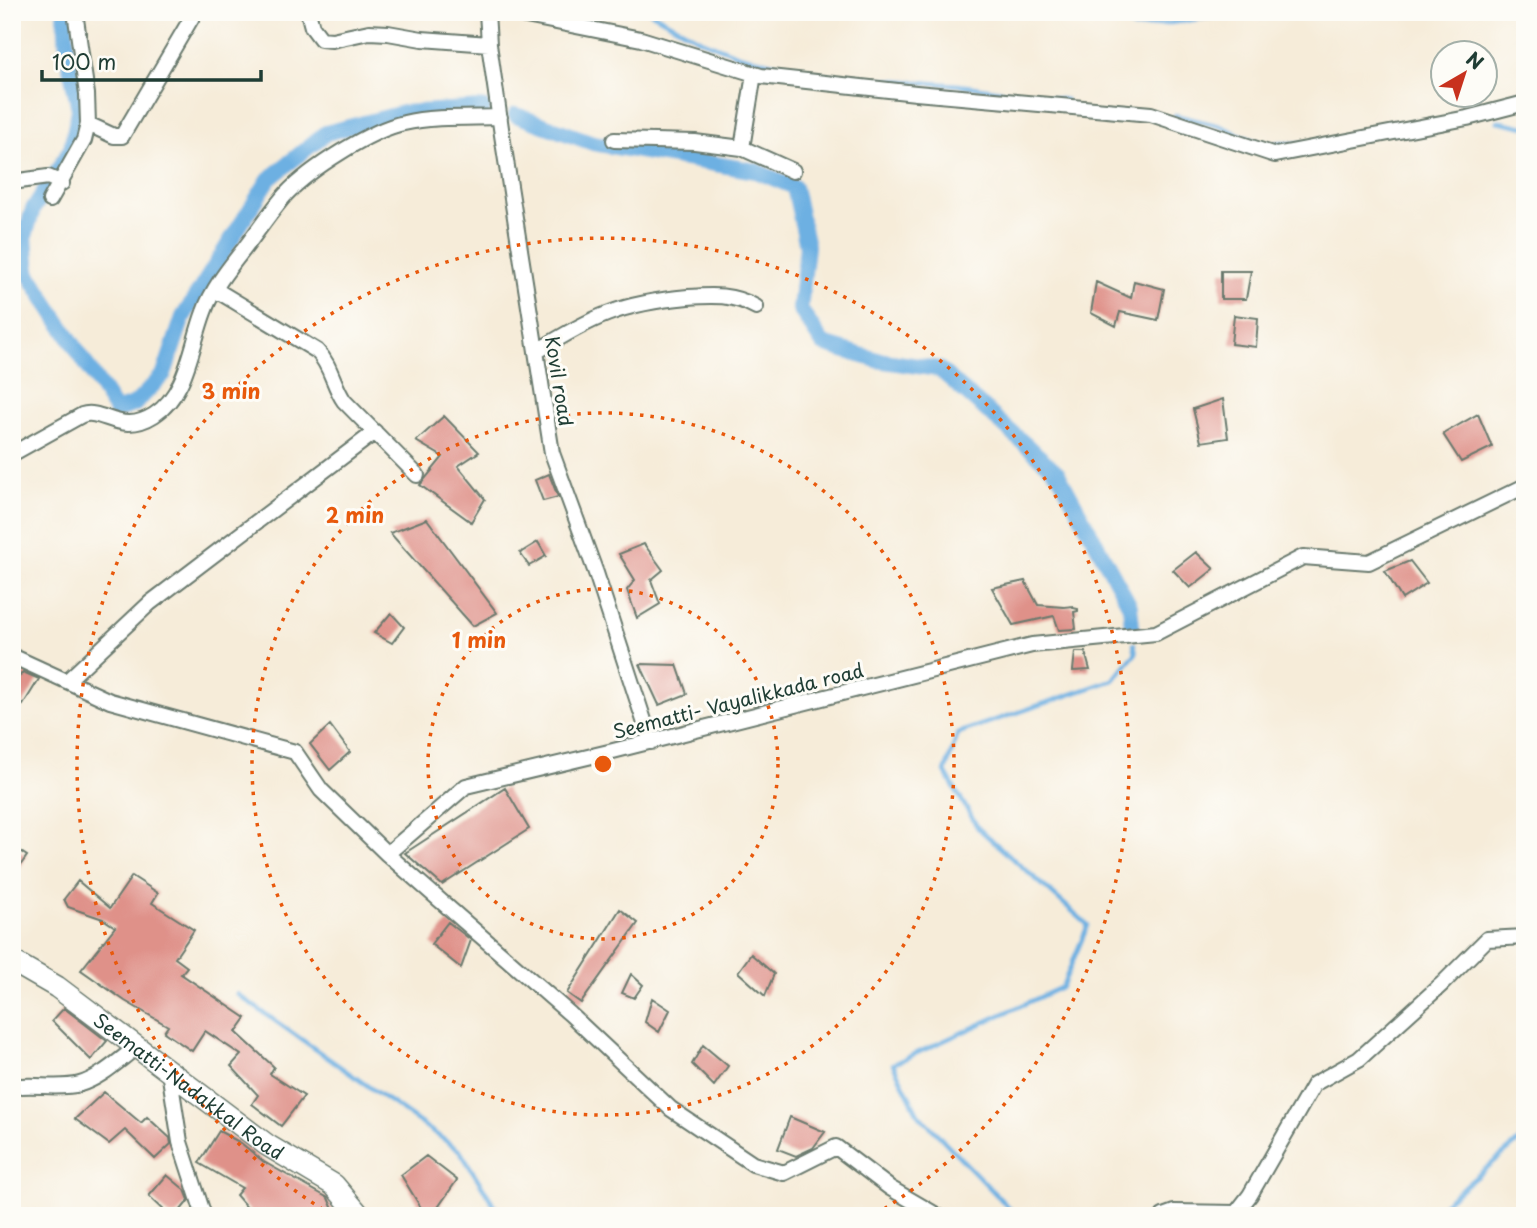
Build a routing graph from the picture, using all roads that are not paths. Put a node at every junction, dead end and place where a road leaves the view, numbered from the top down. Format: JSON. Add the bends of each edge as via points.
{"nodes":[{"id":1,"x":75,"y":12,"type":"edge"},
{"id":2,"x":194,"y":12,"type":"edge"},
{"id":3,"x":308,"y":12,"type":"edge"},
{"id":4,"x":487,"y":12,"type":"edge"},
{"id":5,"x":506,"y":12,"type":"edge"},
{"id":6,"x":489,"y":44,"type":"junction"},
{"id":7,"x":754,"y":74,"type":"junction"},
{"id":8,"x":1525,"y":103,"type":"edge"},
{"id":9,"x":500,"y":117,"type":"junction"},
{"id":10,"x":88,"y":124,"type":"junction"},
{"id":11,"x":614,"y":140,"type":"dead end"},
{"id":12,"x":742,"y":148,"type":"junction"},
{"id":13,"x":793,"y":172,"type":"dead end"},
{"id":14,"x":12,"y":182,"type":"edge"},
{"id":15,"x":62,"y":183,"type":"junction"},
{"id":16,"x":50,"y":200,"type":"dead end"},
{"id":17,"x":216,"y":290,"type":"junction"},
{"id":18,"x":756,"y":307,"type":"dead end"},
{"id":19,"x":536,"y":352,"type":"junction"},
{"id":20,"x":375,"y":432,"type":"junction"},
{"id":21,"x":12,"y":454,"type":"edge"},
{"id":22,"x":417,"y":475,"type":"dead end"},
{"id":23,"x":1525,"y":486,"type":"edge"},
{"id":24,"x":12,"y":656,"type":"edge"},
{"id":25,"x":67,"y":681,"type":"junction"},
{"id":26,"x":651,"y":742,"type":"junction"},
{"id":27,"x":387,"y":854,"type":"junction"},
{"id":28,"x":1525,"y":937,"type":"edge"},
{"id":29,"x":12,"y":961,"type":"edge"},
{"id":30,"x":137,"y":1047,"type":"junction"},
{"id":31,"x":169,"y":1071,"type":"junction"},
{"id":32,"x":12,"y":1087,"type":"edge"},
{"id":33,"x":204,"y":1216,"type":"edge"},
{"id":34,"x":360,"y":1216,"type":"edge"},
{"id":35,"x":939,"y":1216,"type":"edge"},
{"id":36,"x":1163,"y":1216,"type":"edge"}],
"edges":[{"from":1,"to":10,"type":"street"},
{"from":2,"to":10,"type":"street","via":[[122,136]]},
{"from":3,"to":6,"type":"street","via":[[321,39],[369,32]]},
{"from":4,"to":6,"type":"street","name":"Kovil road"},
{"from":5,"to":7,"type":"street","via":[[640,39]]},
{"from":6,"to":9,"type":"street","name":"Kovil road"},
{"from":7,"to":8,"type":"street","via":[[1151,114],[1275,155]]},
{"from":7,"to":12,"type":"street"},
{"from":9,"to":17,"type":"street","via":[[404,123],[348,148],[286,195]]},
{"from":9,"to":19,"type":"street","name":"Kovil road"},
{"from":10,"to":15,"type":"street"},
{"from":11,"to":12,"type":"street"},
{"from":12,"to":13,"type":"street"},
{"from":14,"to":15,"type":"street","via":[[48,177]]},
{"from":15,"to":16,"type":"street"},
{"from":17,"to":20,"type":"street","via":[[317,351],[325,359],[337,391]]},
{"from":17,"to":21,"type":"street","via":[[172,398],[153,415],[120,424],[88,413]]},
{"from":18,"to":19,"type":"street","via":[[728,295],[650,300],[577,326]]},
{"from":19,"to":26,"type":"street","name":"Kovil road","via":[[552,453]]},
{"from":20,"to":22,"type":"street"},
{"from":20,"to":25,"type":"street","via":[[150,603]]},
{"from":23,"to":26,"type":"street","name":"Seematti- Vayalikkada road","via":[[1369,562],[1303,557],[1156,633],[1031,645]]},
{"from":24,"to":25,"type":"street"},
{"from":25,"to":27,"type":"street","via":[[110,701],[295,752],[321,790]]},
{"from":26,"to":27,"type":"street","name":"Seematti- Vayalikkada road","via":[[466,786]]},
{"from":27,"to":35,"type":"street","via":[[671,1109],[701,1130],[753,1164],[784,1173],[836,1147],[890,1188]]},
{"from":28,"to":36,"type":"street","via":[[1487,939],[1359,1059],[1314,1084],[1236,1213],[1174,1212]]},
{"from":29,"to":30,"type":"street","name":"Seematti-Nadakkal Road","via":[[57,987]]},
{"from":30,"to":31,"type":"street","name":"Seematti-Nadakkal Road"},
{"from":30,"to":32,"type":"street","via":[[80,1084]]},
{"from":31,"to":33,"type":"street","via":[[180,1142]]},
{"from":31,"to":34,"type":"street","name":"Seematti-Nadakkal Road","via":[[267,1145],[334,1185]]}]}
